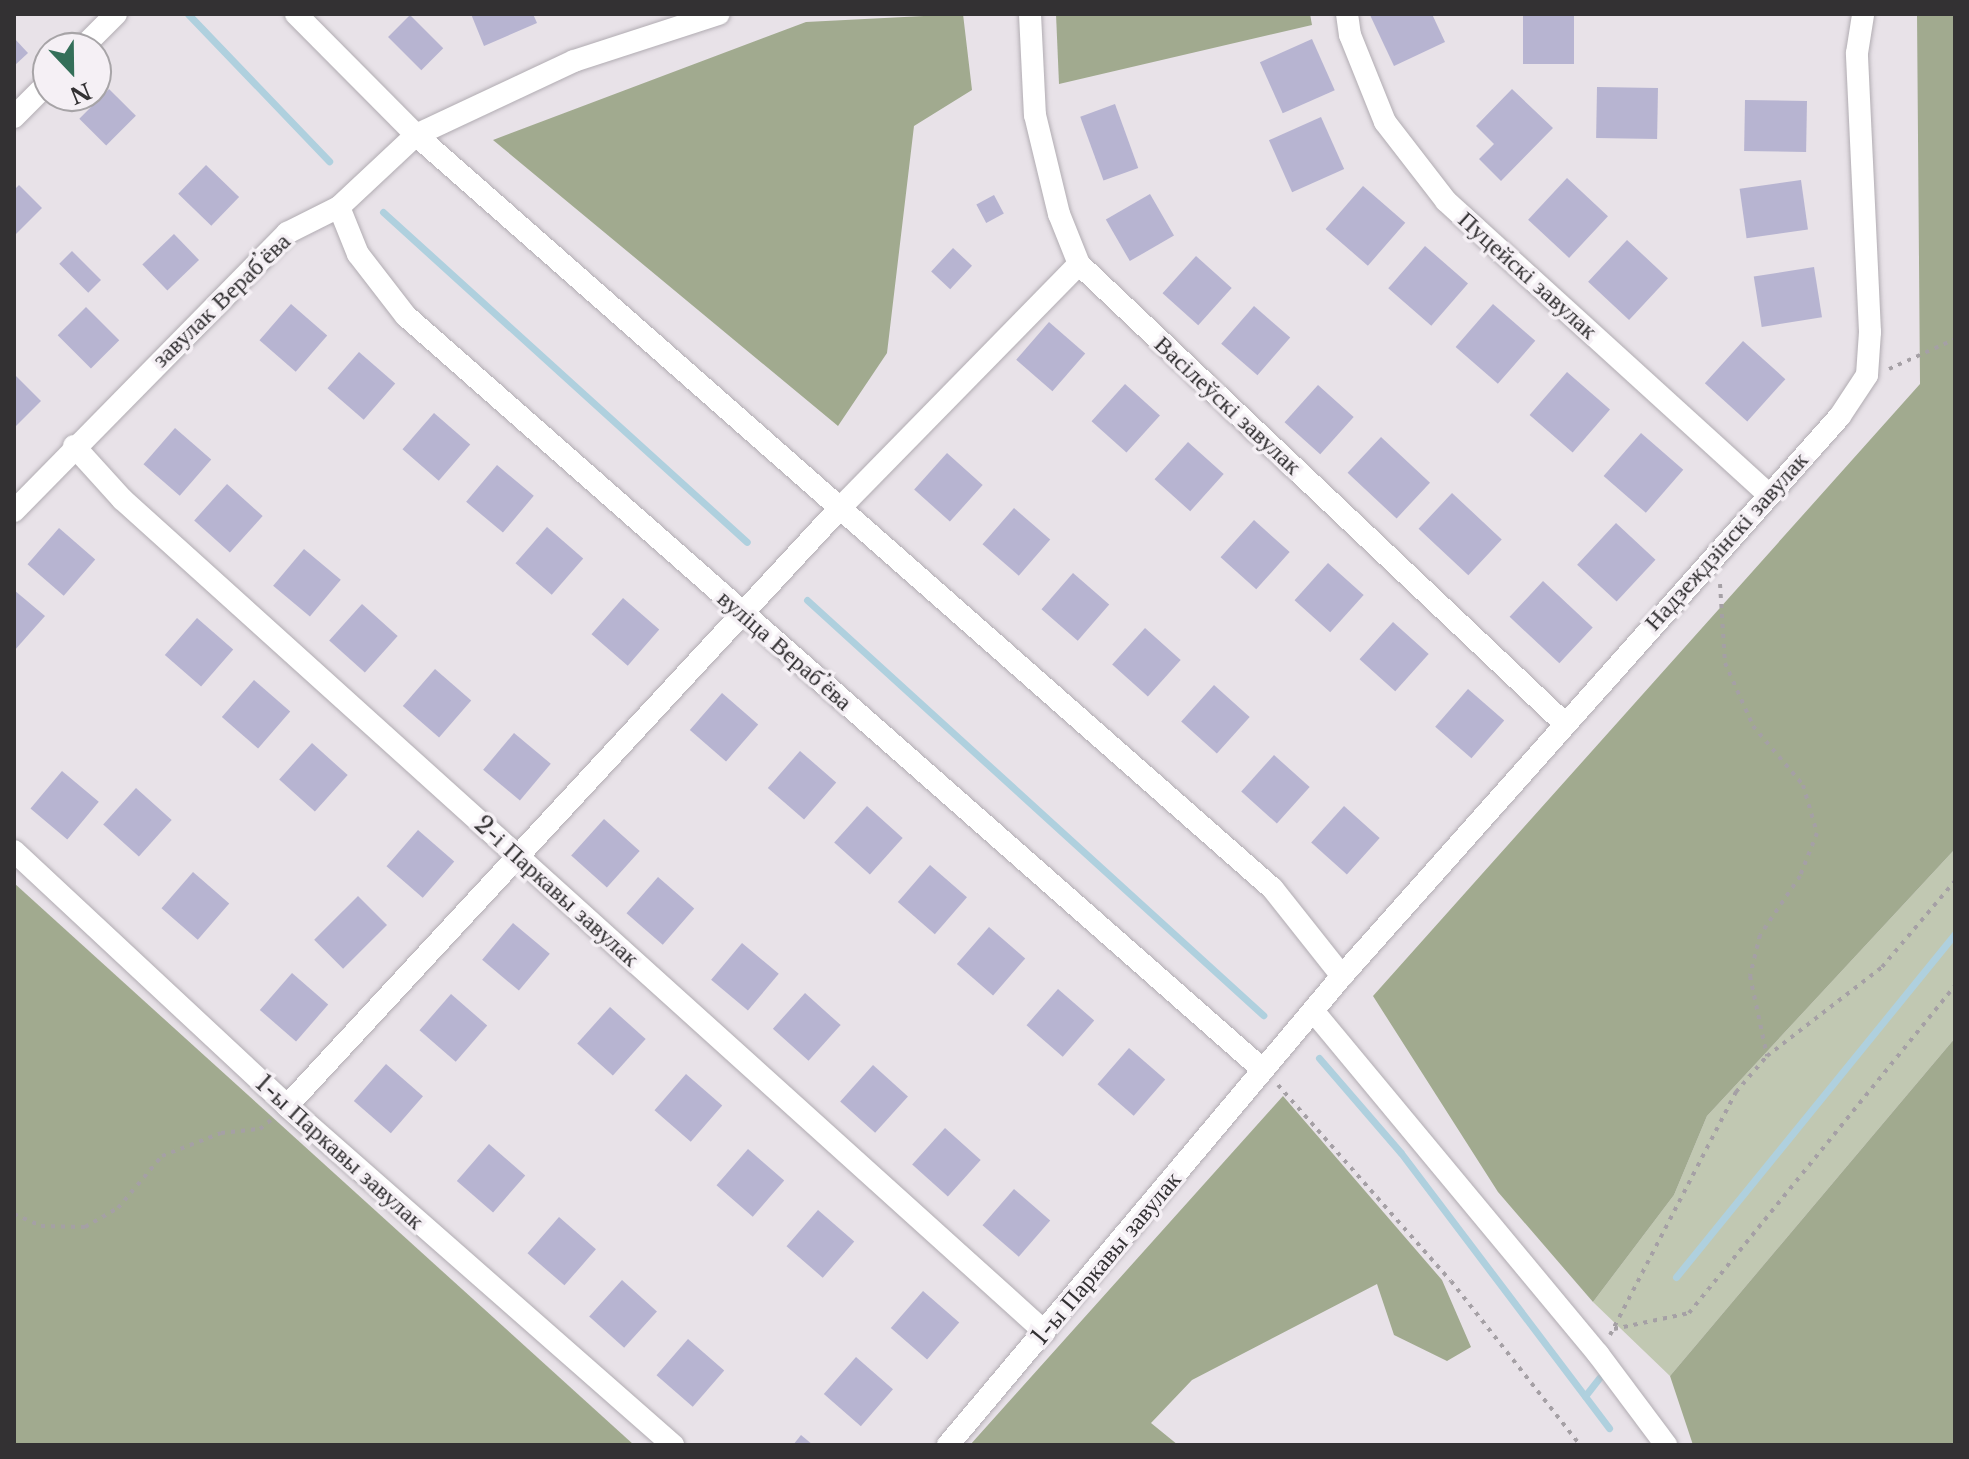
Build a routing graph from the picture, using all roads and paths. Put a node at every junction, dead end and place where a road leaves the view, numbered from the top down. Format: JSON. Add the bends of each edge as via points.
{"nodes":[{"id":1,"x":116,"y":14,"type":"edge"},
{"id":2,"x":296,"y":14,"type":"edge"},
{"id":3,"x":719,"y":14,"type":"edge"},
{"id":4,"x":1030,"y":14,"type":"edge"},
{"id":5,"x":1347,"y":14,"type":"edge"},
{"id":6,"x":1863,"y":14,"type":"edge"},
{"id":7,"x":692,"y":18,"type":"edge"},
{"id":8,"x":98,"y":32,"type":"edge"},
{"id":9,"x":32,"y":99,"type":"edge"},
{"id":10,"x":14,"y":117,"type":"edge"},
{"id":11,"x":416,"y":135,"type":"junction"},
{"id":12,"x":339,"y":207,"type":"junction"},
{"id":13,"x":1079,"y":264,"type":"junction"},
{"id":14,"x":1955,"y":339,"type":"edge"},
{"id":15,"x":1867,"y":375,"type":"junction"},
{"id":16,"x":74,"y":446,"type":"junction"},
{"id":17,"x":1769,"y":495,"type":"junction"},
{"id":18,"x":841,"y":507,"type":"junction"},
{"id":19,"x":14,"y":511,"type":"edge"},
{"id":20,"x":1712,"y":556,"type":"junction"},
{"id":21,"x":744,"y":614,"type":"junction"},
{"id":22,"x":1563,"y":722,"type":"junction"},
{"id":23,"x":14,"y":851,"type":"edge"},
{"id":24,"x":516,"y":854,"type":"junction"},
{"id":25,"x":1955,"y":881,"type":"edge"},
{"id":26,"x":1342,"y":976,"type":"junction"},
{"id":27,"x":1955,"y":986,"type":"edge"},
{"id":28,"x":1314,"y":1012,"type":"junction"},
{"id":29,"x":1767,"y":1056,"type":"junction"},
{"id":30,"x":1262,"y":1069,"type":"junction"},
{"id":31,"x":287,"y":1106,"type":"junction"},
{"id":32,"x":14,"y":1214,"type":"edge"},
{"id":33,"x":1614,"y":1329,"type":"junction"},
{"id":34,"x":1045,"y":1332,"type":"junction"},
{"id":35,"x":1598,"y":1354,"type":"junction"},
{"id":36,"x":673,"y":1445,"type":"edge"},
{"id":37,"x":948,"y":1445,"type":"edge"},
{"id":38,"x":1580,"y":1445,"type":"edge"},
{"id":39,"x":1666,"y":1445,"type":"edge"}],
"edges":[{"from":1,"to":8,"type":"street"},
{"from":2,"to":11,"type":"street"},
{"from":3,"to":7,"type":"street","name":"завулак Верабʼёва"},
{"from":4,"to":13,"type":"street","name":"Васілеўскі завулак","via":[[1035,115],[1059,214]]},
{"from":5,"to":17,"type":"street","name":"Пуцейскі завулак","via":[[1350,35],[1385,122],[1446,201]]},
{"from":6,"to":15,"type":"street","name":"Надзеждзінскі завулак","via":[[1857,53],[1870,332]]},
{"from":7,"to":11,"type":"street","name":"завулак Верабʼёва","via":[[574,61]]},
{"from":9,"to":10,"type":"street"},
{"from":11,"to":12,"type":"street","name":"завулак Верабʼёва"},
{"from":11,"to":18,"type":"street"},
{"from":12,"to":16,"type":"street","name":"завулак Верабʼёва","via":[[287,233]]},
{"from":12,"to":21,"type":"street","name":"вуліца Верабʼёва","via":[[358,254],[406,316]]},
{"from":13,"to":18,"type":"street"},
{"from":13,"to":22,"type":"street","name":"Васілеўскі завулак"},
{"from":14,"to":15,"type":"path"},
{"from":15,"to":17,"type":"street","name":"Надзеждзінскі завулак","via":[[1840,416]]},
{"from":16,"to":19,"type":"street","name":"завулак Верабʼёва"},
{"from":16,"to":24,"type":"street","name":"2-і Паркавы завулак","via":[[122,499]]},
{"from":17,"to":20,"type":"street","name":"Надзеждзінскі завулак"},
{"from":18,"to":21,"type":"street"},
{"from":18,"to":26,"type":"street","via":[[1273,889]]},
{"from":20,"to":22,"type":"street","name":"Надзеждзінскі завулак"},
{"from":20,"to":29,"type":"path","via":[[1720,583],[1725,663],[1753,726],[1803,785],[1817,833],[1800,876],[1760,935],[1750,976]]},
{"from":21,"to":24,"type":"street"},
{"from":21,"to":30,"type":"street","name":"вуліца Верабʼёва"},
{"from":22,"to":26,"type":"street","name":"Надзеждзінскі завулак"},
{"from":23,"to":31,"type":"street","name":"1-ы Паркавы завулак"},
{"from":24,"to":31,"type":"street"},
{"from":24,"to":34,"type":"street","name":"2-і Паркавы завулак"},
{"from":25,"to":29,"type":"path","via":[[1882,967]]},
{"from":26,"to":28,"type":"street","name":"Надзеждзінскі завулак"},
{"from":27,"to":33,"type":"path","via":[[1689,1313]]},
{"from":28,"to":30,"type":"street","name":"1-ы Паркавы завулак"},
{"from":28,"to":35,"type":"street"},
{"from":29,"to":33,"type":"path","via":[[1736,1092]]},
{"from":30,"to":34,"type":"street","name":"1-ы Паркавы завулак"},
{"from":30,"to":38,"type":"path","via":[[1320,1128],[1451,1281]]},
{"from":31,"to":32,"type":"path","via":[[260,1129],[221,1133],[162,1156],[118,1208],[85,1227],[41,1226]]},
{"from":31,"to":36,"type":"street","name":"1-ы Паркавы завулак"},
{"from":33,"to":35,"type":"path"},
{"from":34,"to":37,"type":"street","name":"1-ы Паркавы завулак"},
{"from":35,"to":39,"type":"street"}]}
